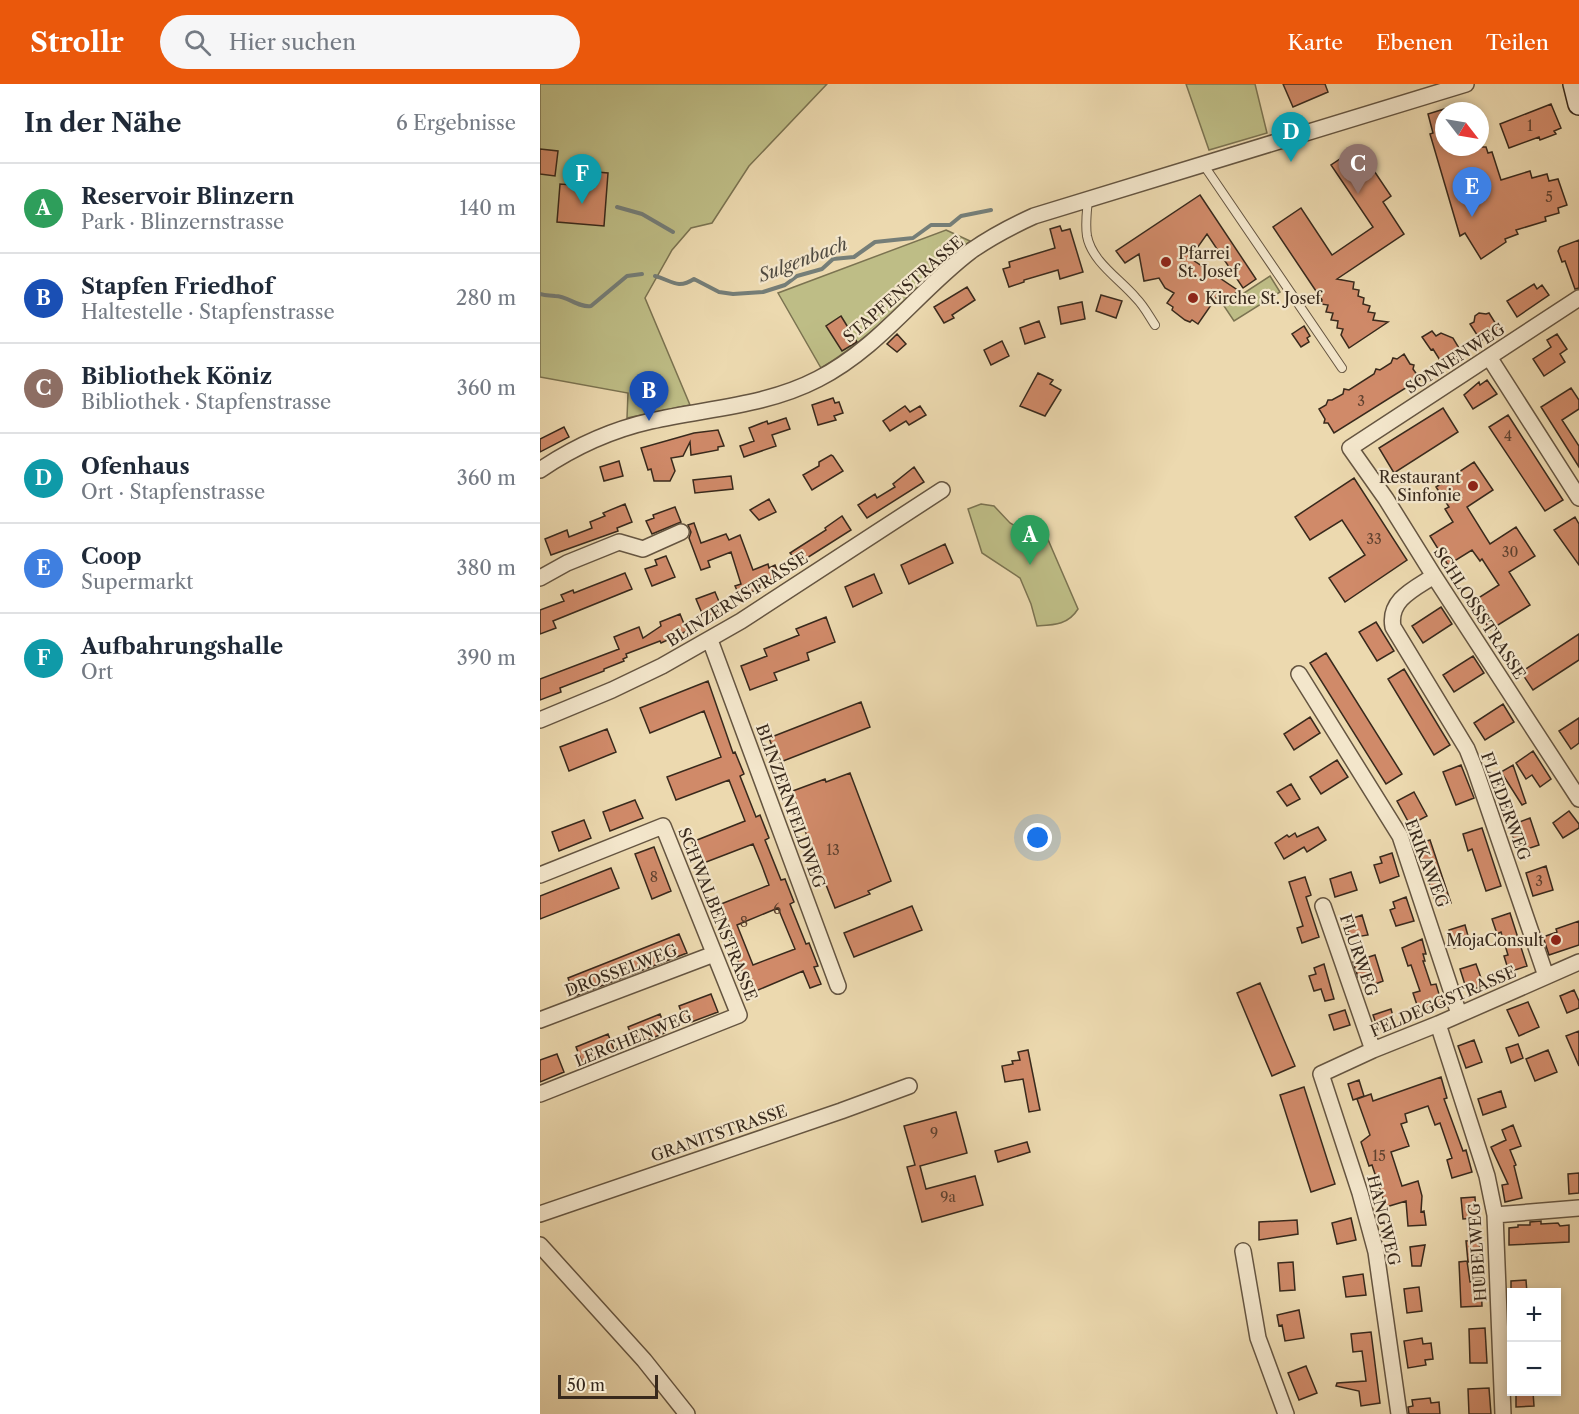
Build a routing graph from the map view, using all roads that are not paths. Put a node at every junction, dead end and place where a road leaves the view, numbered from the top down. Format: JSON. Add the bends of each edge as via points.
{"nodes":[{"id":1,"x":1466,"y":84,"type":"edge"},
{"id":2,"x":1574,"y":84,"type":"edge"},
{"id":3,"x":1579,"y":104,"type":"edge"},
{"id":4,"x":1203,"y":165,"type":"junction"},
{"id":5,"x":1088,"y":199,"type":"junction"},
{"id":6,"x":1579,"y":298,"type":"edge"},
{"id":7,"x":1155,"y":325,"type":"dead end"},
{"id":8,"x":1489,"y":357,"type":"junction"},
{"id":9,"x":1342,"y":368,"type":"dead end"},
{"id":10,"x":1350,"y":448,"type":"joint"},
{"id":11,"x":540,"y":470,"type":"edge"},
{"id":12,"x":942,"y":490,"type":"dead end"},
{"id":13,"x":1579,"y":498,"type":"edge"},
{"id":14,"x":681,"y":532,"type":"dead end"},
{"id":15,"x":1434,"y":576,"type":"junction"},
{"id":16,"x":540,"y":578,"type":"edge"},
{"id":17,"x":710,"y":640,"type":"junction"},
{"id":18,"x":1299,"y":674,"type":"dead end"},
{"id":19,"x":540,"y":720,"type":"edge"},
{"id":20,"x":1579,"y":799,"type":"edge"},
{"id":21,"x":540,"y":874,"type":"edge"},
{"id":22,"x":1323,"y":906,"type":"dead end"},
{"id":23,"x":714,"y":954,"type":"junction"},
{"id":24,"x":1579,"y":962,"type":"edge"},
{"id":25,"x":1546,"y":976,"type":"junction"},
{"id":26,"x":838,"y":986,"type":"dead end"},
{"id":27,"x":1459,"y":1014,"type":"junction"},
{"id":28,"x":739,"y":1015,"type":"joint"},
{"id":29,"x":540,"y":1020,"type":"edge"},
{"id":30,"x":1438,"y":1024,"type":"junction"},
{"id":31,"x":1373,"y":1050,"type":"junction"},
{"id":32,"x":1322,"y":1074,"type":"joint"},
{"id":33,"x":909,"y":1086,"type":"dead end"},
{"id":34,"x":540,"y":1094,"type":"edge"},
{"id":35,"x":1579,"y":1208,"type":"edge"},
{"id":36,"x":540,"y":1214,"type":"edge"},
{"id":37,"x":1495,"y":1215,"type":"junction"},
{"id":38,"x":540,"y":1245,"type":"edge"},
{"id":39,"x":1243,"y":1251,"type":"dead end"},
{"id":40,"x":687,"y":1414,"type":"edge"},
{"id":41,"x":1286,"y":1414,"type":"edge"},
{"id":42,"x":1399,"y":1414,"type":"edge"},
{"id":43,"x":1503,"y":1414,"type":"edge"}],
"edges":[{"from":1,"to":4,"type":"street","name":"STAPFENSTRASSE"},
{"from":2,"to":3,"type":"main road"},
{"from":4,"to":5,"type":"street","name":"STAPFENSTRASSE"},
{"from":4,"to":9,"type":"lane"},
{"from":5,"to":7,"type":"lane","via":[[1086,221],[1091,248]]},
{"from":5,"to":11,"type":"street","name":"STAPFENSTRASSE","via":[[1034,216],[979,246],[866,348],[819,379],[735,407],[649,421],[615,431]]},
{"from":6,"to":8,"type":"street","name":"SONNENWEG"},
{"from":8,"to":10,"type":"street","name":"SONNENWEG"},
{"from":8,"to":13,"type":"street"},
{"from":10,"to":15,"type":"street","name":"SCHLOSSSTRASSE"},
{"from":12,"to":17,"type":"street","name":"BLINZERNSTRASSE"},
{"from":14,"to":16,"type":"street","via":[[643,549],[619,542]]},
{"from":15,"to":20,"type":"street","name":"SCHLOSSSTRASSE"},
{"from":15,"to":25,"type":"street","name":"FLIEDERWEG","via":[[1397,602],[1392,614],[1393,627],[1467,749]]},
{"from":17,"to":19,"type":"street","name":"BLINZERNSTRASSE","via":[[612,690]]},
{"from":17,"to":26,"type":"street","name":"BLINZERNFELDWEG"},
{"from":18,"to":27,"type":"street","name":"ERIKAWEG","via":[[1400,836]]},
{"from":21,"to":23,"type":"street","name":"SCHWALBENSTRASSE","via":[[663,826]]},
{"from":22,"to":31,"type":"street","name":"FLURWEG"},
{"from":23,"to":28,"type":"street","name":"SCHWALBENSTRASSE"},
{"from":23,"to":29,"type":"street","name":"DROSSELWEG"},
{"from":24,"to":25,"type":"street","name":"FELDEGGSTRASSE"},
{"from":25,"to":27,"type":"street","name":"FELDEGGSTRASSE"},
{"from":27,"to":30,"type":"street","name":"FELDEGGSTRASSE"},
{"from":28,"to":34,"type":"street","name":"LERCHENWEG"},
{"from":30,"to":31,"type":"street","name":"FELDEGGSTRASSE"},
{"from":30,"to":37,"type":"street","name":"HUBELWEG","via":[[1484,1166]]},
{"from":31,"to":32,"type":"street","name":"FELDEGGSTRASSE"},
{"from":32,"to":42,"type":"street","name":"HANGWEG","via":[[1376,1252]]},
{"from":33,"to":36,"type":"street","name":"GRANITSTRASSE"},
{"from":35,"to":37,"type":"street"},
{"from":37,"to":43,"type":"street","name":"HUBELWEG"},
{"from":38,"to":40,"type":"street"},
{"from":39,"to":41,"type":"street","via":[[1258,1338]]}]}
